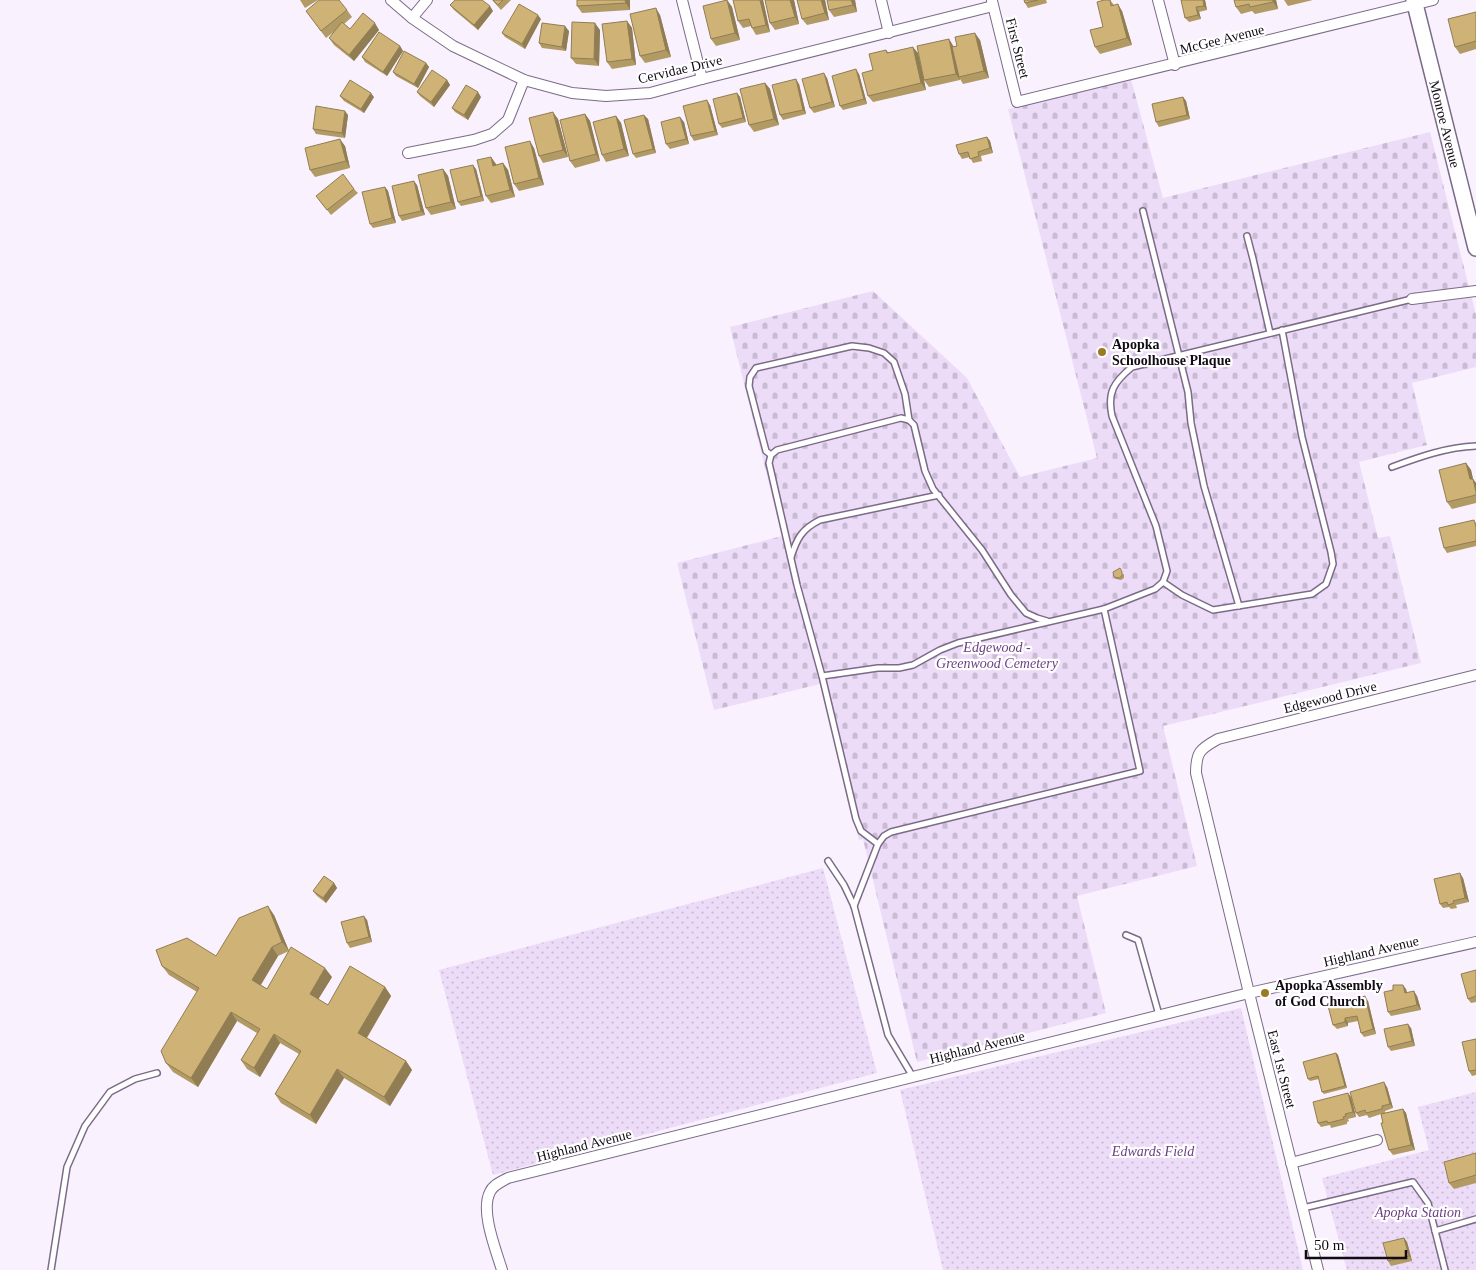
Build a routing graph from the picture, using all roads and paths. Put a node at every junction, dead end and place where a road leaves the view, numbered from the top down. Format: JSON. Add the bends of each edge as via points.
{"nodes":[{"id":1,"x":391,"y":0,"type":"edge"},
{"id":2,"x":426,"y":0,"type":"edge"},
{"id":3,"x":682,"y":0,"type":"edge"},
{"id":4,"x":881,"y":0,"type":"edge"},
{"id":5,"x":1158,"y":0,"type":"edge"},
{"id":6,"x":1433,"y":0,"type":"edge"},
{"id":7,"x":1414,"y":2,"type":"edge"},
{"id":8,"x":992,"y":3,"type":"edge"},
{"id":9,"x":412,"y":18,"type":"junction"},
{"id":10,"x":889,"y":33,"type":"junction"},
{"id":11,"x":1175,"y":65,"type":"junction"},
{"id":12,"x":702,"y":78,"type":"junction"},
{"id":13,"x":524,"y":80,"type":"junction"},
{"id":14,"x":1018,"y":102,"type":"joint"},
{"id":15,"x":408,"y":153,"type":"dead end"},
{"id":16,"x":1143,"y":211,"type":"dead end"},
{"id":17,"x":1246,"y":236,"type":"dead end"},
{"id":18,"x":1475,"y":240,"type":"edge"},
{"id":19,"x":1476,"y":291,"type":"edge"},
{"id":20,"x":1412,"y":299,"type":"joint"},
{"id":21,"x":1282,"y":330,"type":"junction"},
{"id":22,"x":1270,"y":333,"type":"junction"},
{"id":23,"x":1179,"y":355,"type":"junction"},
{"id":24,"x":909,"y":420,"type":"junction"},
{"id":25,"x":1476,"y":446,"type":"edge"},
{"id":26,"x":771,"y":455,"type":"junction"},
{"id":27,"x":1392,"y":467,"type":"dead end"},
{"id":28,"x":938,"y":495,"type":"junction"},
{"id":29,"x":790,"y":558,"type":"junction"},
{"id":30,"x":1163,"y":582,"type":"junction"},
{"id":31,"x":1240,"y":606,"type":"junction"},
{"id":32,"x":1104,"y":609,"type":"junction"},
{"id":33,"x":1050,"y":622,"type":"junction"},
{"id":34,"x":1476,"y":674,"type":"edge"},
{"id":35,"x":822,"y":676,"type":"junction"},
{"id":36,"x":1196,"y":757,"type":"joint"},
{"id":37,"x":878,"y":844,"type":"junction"},
{"id":38,"x":828,"y":861,"type":"dead end"},
{"id":39,"x":854,"y":906,"type":"junction"},
{"id":40,"x":1126,"y":935,"type":"dead end"},
{"id":41,"x":1476,"y":942,"type":"edge"},
{"id":42,"x":1249,"y":993,"type":"junction"},
{"id":43,"x":1160,"y":1016,"type":"junction"},
{"id":44,"x":157,"y":1073,"type":"dead end"},
{"id":45,"x":913,"y":1077,"type":"junction"},
{"id":46,"x":1378,"y":1140,"type":"dead end"},
{"id":47,"x":1291,"y":1163,"type":"junction"},
{"id":48,"x":1302,"y":1208,"type":"junction"},
{"id":49,"x":1476,"y":1220,"type":"edge"},
{"id":50,"x":1435,"y":1231,"type":"junction"},
{"id":51,"x":51,"y":1270,"type":"edge"},
{"id":52,"x":502,"y":1270,"type":"edge"},
{"id":53,"x":1318,"y":1270,"type":"edge"},
{"id":54,"x":1445,"y":1270,"type":"edge"}],
"edges":[{"from":1,"to":9,"type":"street","name":"Cervidae Drive"},
{"from":2,"to":9,"type":"street"},
{"from":3,"to":12,"type":"street"},
{"from":4,"to":10,"type":"street"},
{"from":5,"to":11,"type":"street"},
{"from":6,"to":7,"type":"street","name":"McGee Avenue"},
{"from":7,"to":11,"type":"street","name":"McGee Avenue"},
{"from":7,"to":18,"type":"street","name":"Monroe Avenue"},
{"from":8,"to":10,"type":"street","name":"Cervidae Drive"},
{"from":8,"to":14,"type":"street","name":"First Street"},
{"from":9,"to":13,"type":"street","name":"Cervidae Drive","via":[[453,46]]},
{"from":10,"to":12,"type":"street","name":"Cervidae Drive"},
{"from":11,"to":14,"type":"street","name":"McGee Avenue"},
{"from":12,"to":13,"type":"street","name":"Cervidae Drive","via":[[650,93],[606,96],[572,93]]},
{"from":13,"to":15,"type":"street","via":[[508,120],[492,134]]},
{"from":16,"to":23,"type":"lane"},
{"from":17,"to":22,"type":"lane"},
{"from":19,"to":20,"type":"street"},
{"from":20,"to":21,"type":"lane"},
{"from":21,"to":22,"type":"lane"},
{"from":21,"to":31,"type":"lane","via":[[1302,437],[1333,564],[1326,584],[1312,594]]},
{"from":22,"to":23,"type":"lane"},
{"from":23,"to":30,"type":"lane","via":[[1132,367],[1112,389],[1109,404],[1156,526],[1167,571]]},
{"from":23,"to":31,"type":"lane","via":[[1204,486]]},
{"from":24,"to":26,"type":"lane","via":[[901,418],[777,450]]},
{"from":24,"to":26,"type":"lane","via":[[905,394],[894,362],[884,353],[852,346],[756,368],[749,386],[766,451]]},
{"from":24,"to":28,"type":"lane","via":[[914,424],[924,471]]},
{"from":25,"to":27,"type":"lane","via":[[1422,456]]},
{"from":26,"to":29,"type":"lane"},
{"from":28,"to":29,"type":"lane","via":[[820,520],[804,531]]},
{"from":28,"to":33,"type":"lane","via":[[982,550],[1011,595],[1026,612]]},
{"from":29,"to":35,"type":"lane"},
{"from":30,"to":31,"type":"lane","via":[[1213,610]]},
{"from":30,"to":32,"type":"lane","via":[[1155,589]]},
{"from":32,"to":33,"type":"lane"},
{"from":32,"to":37,"type":"lane","via":[[1140,771],[892,832]]},
{"from":33,"to":35,"type":"lane","via":[[958,643],[913,665]]},
{"from":34,"to":36,"type":"street","name":"Edgewood Drive","via":[[1218,739],[1204,746]]},
{"from":35,"to":37,"type":"lane","via":[[856,819],[861,830]]},
{"from":36,"to":42,"type":"street","name":"East 1st Street","via":[[1196,773]]},
{"from":37,"to":39,"type":"lane"},
{"from":38,"to":39,"type":"lane"},
{"from":39,"to":45,"type":"lane","via":[[888,1036]]},
{"from":40,"to":43,"type":"lane","via":[[1138,940]]},
{"from":41,"to":42,"type":"street","name":"Highland Avenue"},
{"from":42,"to":43,"type":"street","name":"Highland Avenue"},
{"from":42,"to":47,"type":"street","name":"East 1st Street"},
{"from":43,"to":45,"type":"street","name":"Highland Avenue"},
{"from":44,"to":51,"type":"lane","via":[[134,1079],[110,1092],[86,1126],[67,1168]]},
{"from":45,"to":52,"type":"street","name":"Highland Avenue","via":[[508,1178],[490,1192],[486,1204]]},
{"from":46,"to":47,"type":"street"},
{"from":47,"to":48,"type":"street","name":"East 1st Street"},
{"from":48,"to":50,"type":"lane","via":[[1412,1182],[1428,1204]]},
{"from":48,"to":53,"type":"street","name":"East 1st Street"},
{"from":49,"to":50,"type":"lane"},
{"from":50,"to":54,"type":"lane"}]}
